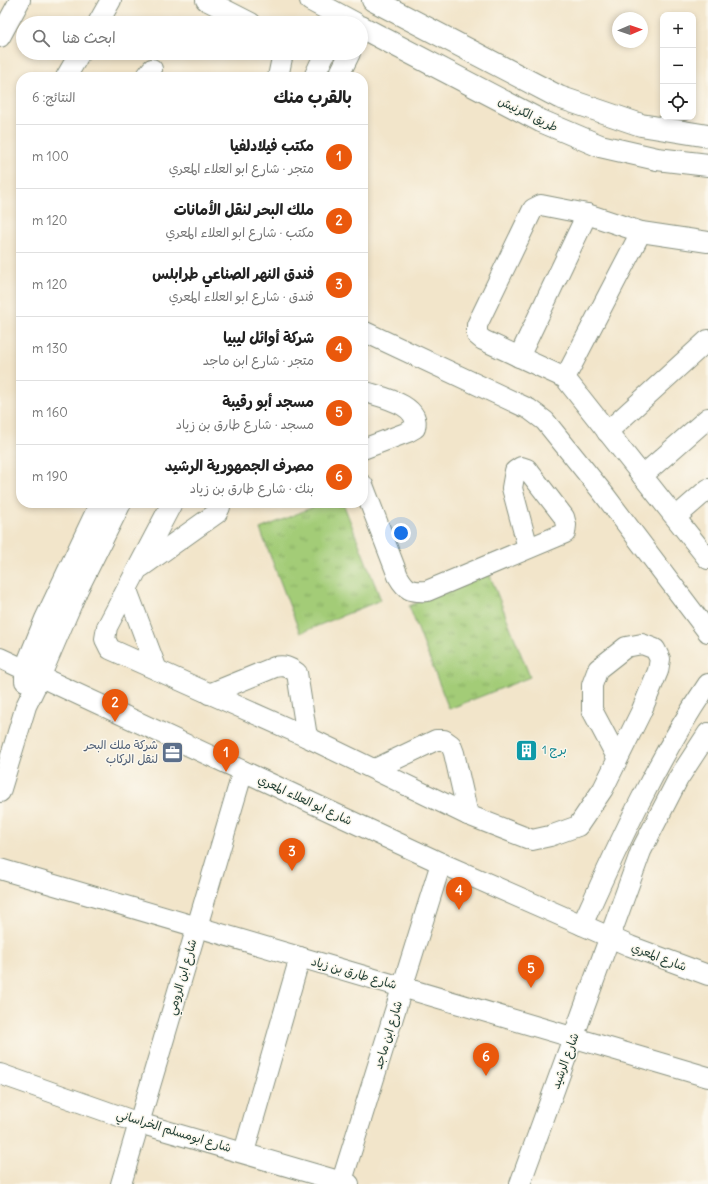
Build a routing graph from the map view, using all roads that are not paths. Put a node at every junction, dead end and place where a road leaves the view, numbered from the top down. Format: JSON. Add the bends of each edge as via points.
{"nodes":[{"id":1,"x":20,"y":0,"type":"edge"},
{"id":2,"x":111,"y":0,"type":"edge"},
{"id":3,"x":206,"y":0,"type":"edge"},
{"id":4,"x":311,"y":0,"type":"edge"},
{"id":5,"x":380,"y":2,"type":"edge"},
{"id":6,"x":102,"y":16,"type":"edge"},
{"id":7,"x":237,"y":16,"type":"edge"},
{"id":8,"x":339,"y":16,"type":"edge"},
{"id":9,"x":368,"y":32,"type":"edge"},
{"id":10,"x":0,"y":37,"type":"edge"},
{"id":11,"x":76,"y":60,"type":"edge"},
{"id":12,"x":282,"y":60,"type":"edge"},
{"id":13,"x":322,"y":60,"type":"edge"},
{"id":14,"x":346,"y":60,"type":"edge"},
{"id":15,"x":69,"y":72,"type":"edge"},
{"id":16,"x":279,"y":72,"type":"edge"},
{"id":17,"x":316,"y":72,"type":"edge"},
{"id":18,"x":340,"y":72,"type":"edge"},
{"id":19,"x":708,"y":136,"type":"edge"},
{"id":20,"x":708,"y":165,"type":"edge"},
{"id":21,"x":587,"y":214,"type":"junction"},
{"id":22,"x":640,"y":232,"type":"junction"},
{"id":23,"x":708,"y":242,"type":"edge"},
{"id":24,"x":368,"y":333,"type":"edge"},
{"id":25,"x":708,"y":340,"type":"edge"},
{"id":26,"x":519,"y":357,"type":"junction"},
{"id":27,"x":565,"y":378,"type":"junction"},
{"id":28,"x":368,"y":393,"type":"edge"},
{"id":29,"x":708,"y":418,"type":"edge"},
{"id":30,"x":607,"y":432,"type":"junction"},
{"id":31,"x":368,"y":447,"type":"edge"},
{"id":32,"x":642,"y":476,"type":"junction"},
{"id":33,"x":708,"y":489,"type":"edge"},
{"id":34,"x":368,"y":498,"type":"edge"},
{"id":35,"x":98,"y":508,"type":"edge"},
{"id":36,"x":118,"y":508,"type":"edge"},
{"id":37,"x":169,"y":508,"type":"edge"},
{"id":38,"x":220,"y":508,"type":"edge"},
{"id":39,"x":676,"y":517,"type":"junction"},
{"id":40,"x":528,"y":548,"type":"dead end"},
{"id":41,"x":708,"y":559,"type":"edge"},
{"id":42,"x":139,"y":568,"type":"junction"},
{"id":43,"x":127,"y":590,"type":"junction"},
{"id":44,"x":708,"y":632,"type":"edge"},
{"id":45,"x":0,"y":658,"type":"edge"},
{"id":46,"x":157,"y":670,"type":"junction"},
{"id":47,"x":33,"y":672,"type":"junction"},
{"id":48,"x":708,"y":684,"type":"edge"},
{"id":49,"x":209,"y":694,"type":"junction"},
{"id":50,"x":708,"y":733,"type":"edge"},
{"id":51,"x":307,"y":737,"type":"junction"},
{"id":52,"x":618,"y":759,"type":"junction"},
{"id":53,"x":375,"y":769,"type":"junction"},
{"id":54,"x":243,"y":771,"type":"junction"},
{"id":55,"x":0,"y":792,"type":"edge"},
{"id":56,"x":468,"y":815,"type":"junction"},
{"id":57,"x":441,"y":863,"type":"junction"},
{"id":58,"x":0,"y":869,"type":"edge"},
{"id":59,"x":582,"y":925,"type":"junction"},
{"id":60,"x":197,"y":926,"type":"junction"},
{"id":61,"x":611,"y":938,"type":"junction"},
{"id":62,"x":300,"y":957,"type":"junction"},
{"id":63,"x":708,"y":975,"type":"edge"},
{"id":64,"x":402,"y":987,"type":"junction"},
{"id":65,"x":574,"y":1036,"type":"junction"},
{"id":66,"x":0,"y":1074,"type":"edge"},
{"id":67,"x":708,"y":1077,"type":"edge"},
{"id":68,"x":139,"y":1123,"type":"junction"},
{"id":69,"x":244,"y":1152,"type":"junction"},
{"id":70,"x":344,"y":1183,"type":"edge"},
{"id":71,"x":121,"y":1184,"type":"edge"},
{"id":72,"x":520,"y":1184,"type":"edge"}],
"edges":[{"from":1,"to":10,"type":"street"},
{"from":2,"to":6,"type":"street"},
{"from":3,"to":7,"type":"street"},
{"from":4,"to":8,"type":"highway","name":"طريق الكرنيش"},
{"from":5,"to":19,"type":"highway","via":[[559,97],[641,125]]},
{"from":9,"to":20,"type":"highway","name":"طريق الكرنيش","via":[[541,121],[600,146],[657,159]]},
{"from":11,"to":15,"type":"street"},
{"from":12,"to":16,"type":"street"},
{"from":13,"to":17,"type":"street"},
{"from":14,"to":18,"type":"street"},
{"from":21,"to":22,"type":"street"},
{"from":21,"to":26,"type":"street"},
{"from":21,"to":26,"type":"street","via":[[551,205],[541,205],[533,209],[477,325],[477,335],[482,340]]},
{"from":22,"to":23,"type":"street"},
{"from":22,"to":27,"type":"street"},
{"from":24,"to":44,"type":"street","via":[[529,409],[545,421],[603,492]]},
{"from":25,"to":30,"type":"street"},
{"from":26,"to":27,"type":"street"},
{"from":27,"to":30,"type":"street"},
{"from":28,"to":31,"type":"street","via":[[408,407],[417,422],[415,428],[408,432]]},
{"from":29,"to":32,"type":"street"},
{"from":30,"to":32,"type":"street"},
{"from":32,"to":39,"type":"street"},
{"from":33,"to":39,"type":"street"},
{"from":34,"to":40,"type":"street","via":[[398,576],[404,587],[416,591],[427,591]]},
{"from":35,"to":47,"type":"street","via":[[46,619]]},
{"from":36,"to":47,"type":"street"},
{"from":37,"to":42,"type":"street"},
{"from":38,"to":42,"type":"street","via":[[211,518]]},
{"from":39,"to":41,"type":"street"},
{"from":42,"to":43,"type":"street"},
{"from":43,"to":46,"type":"street"},
{"from":43,"to":46,"type":"street","via":[[106,627],[105,639],[110,649]]},
{"from":45,"to":47,"type":"street","name":"شارع ابو العلاء المعري"},
{"from":46,"to":49,"type":"street"},
{"from":47,"to":54,"type":"street","name":"شارع ابو العلاء المعري"},
{"from":47,"to":55,"type":"street","via":[[26,706]]},
{"from":48,"to":59,"type":"street","via":[[689,712],[642,800]]},
{"from":49,"to":51,"type":"street"},
{"from":49,"to":51,"type":"street","via":[[274,667],[283,665],[291,668],[297,673]]},
{"from":50,"to":61,"type":"street","name":"شارع الرشيد","via":[[678,779],[641,851]]},
{"from":51,"to":53,"type":"street"},
{"from":52,"to":52,"type":"street","via":[[658,671],[660,659],[655,649],[642,644],[626,647],[598,669],[592,685],[592,710]]},
{"from":52,"to":56,"type":"street","via":[[603,789],[578,826],[566,831],[532,840]]},
{"from":53,"to":56,"type":"street"},
{"from":53,"to":56,"type":"street","via":[[436,740],[444,740],[451,745],[454,754]]},
{"from":54,"to":57,"type":"street","name":"شارع ابو العلاء المعري"},
{"from":54,"to":60,"type":"street","name":"شارع ابن الرومي"},
{"from":57,"to":59,"type":"street","name":"شارع ابو العلاء المعري"},
{"from":57,"to":64,"type":"street","name":"شارع ابن ماجد"},
{"from":58,"to":60,"type":"street","name":"شارع طارق بن زياد"},
{"from":59,"to":61,"type":"street","name":"شارع ابو العلاء المعري"},
{"from":60,"to":62,"type":"street","name":"شارع طارق بن زياد"},
{"from":60,"to":68,"type":"street","name":"شارع ابن الرومي"},
{"from":61,"to":63,"type":"street","name":"شارع المعري","via":[[660,959]]},
{"from":61,"to":65,"type":"street","name":"شارع الرشيد"},
{"from":62,"to":64,"type":"street","name":"شارع طارق بن زياد"},
{"from":62,"to":69,"type":"street"},
{"from":64,"to":65,"type":"street","name":"شارع طارق بن زياد"},
{"from":64,"to":70,"type":"street","name":"شارع ابن ماجد"},
{"from":65,"to":67,"type":"street","name":"شارع طارق بن زياد"},
{"from":65,"to":72,"type":"street","name":"شارع الرشيد"},
{"from":66,"to":68,"type":"street","name":"شارع ابومسلم الخراساني"},
{"from":68,"to":69,"type":"street","name":"شارع ابومسلم الخراساني"},
{"from":68,"to":71,"type":"street","name":"شارع ابن الرومي"},
{"from":69,"to":70,"type":"street","name":"شارع ابومسلم الخراساني"}]}
